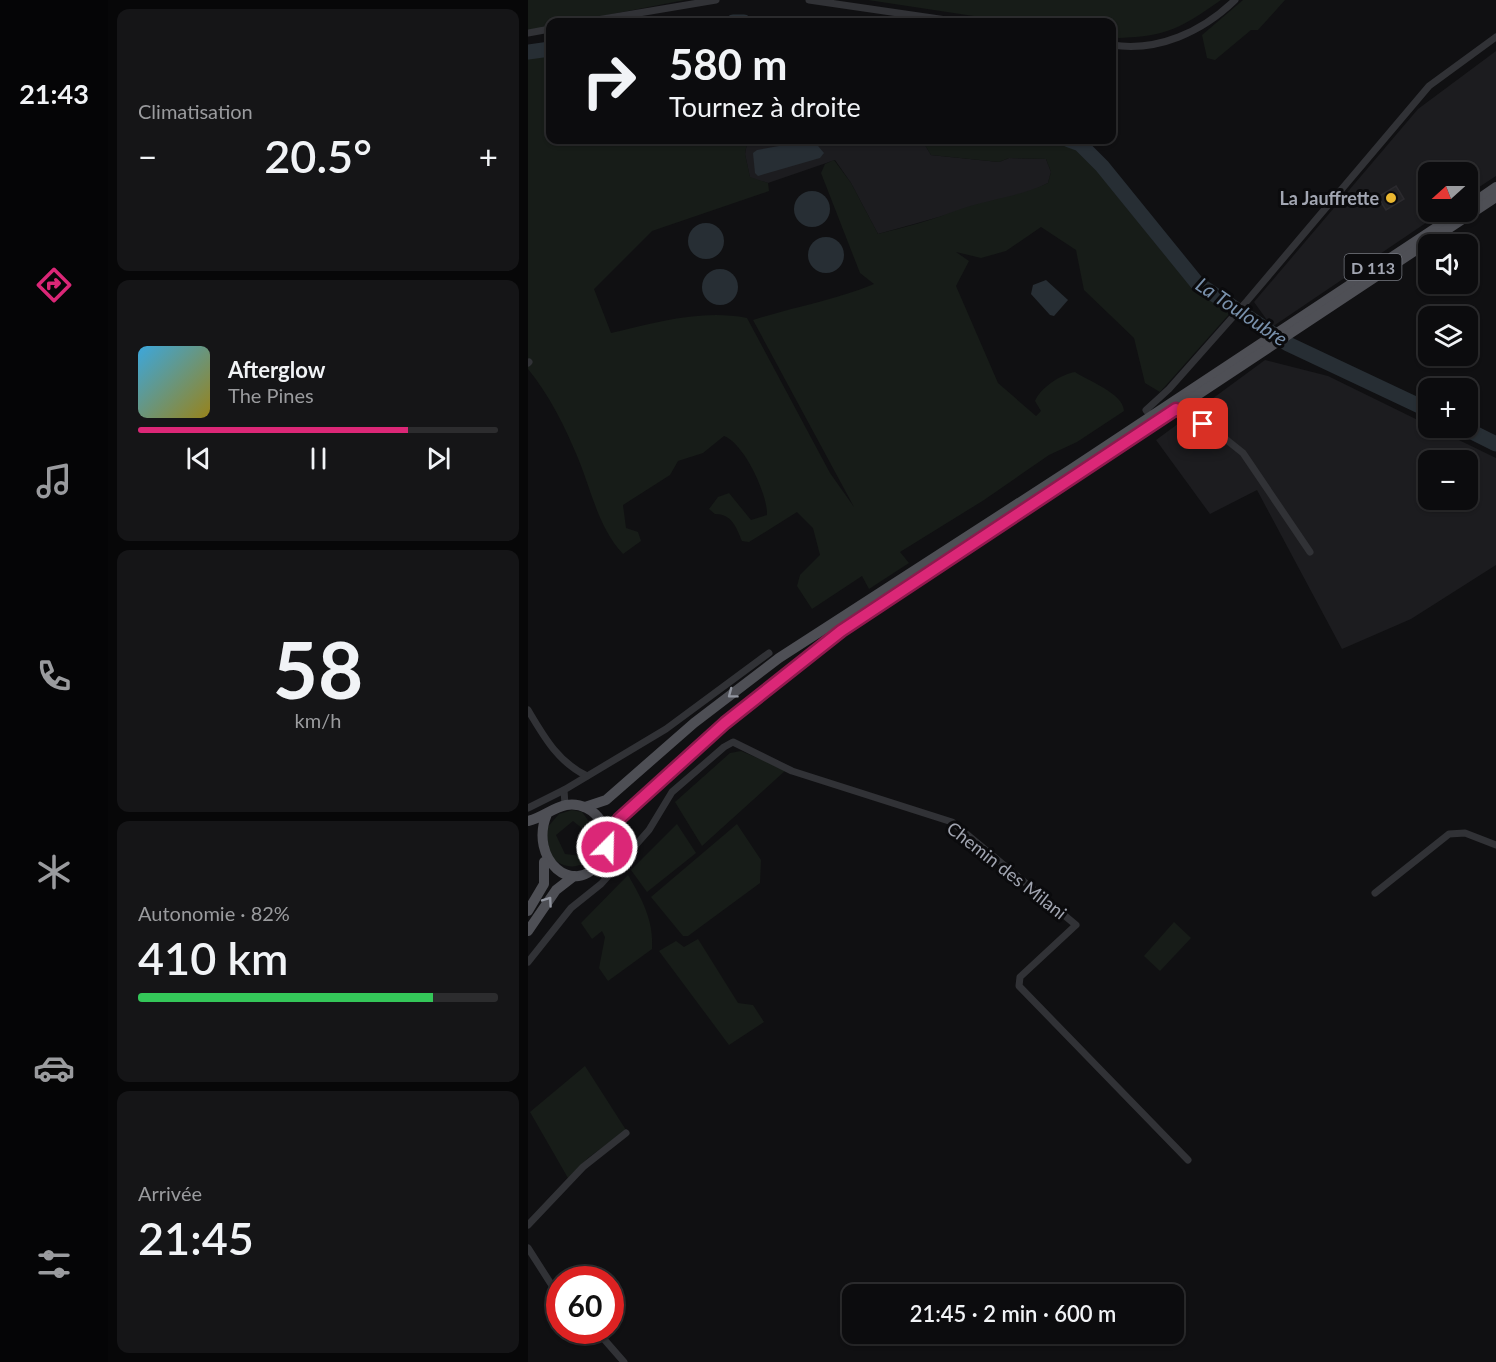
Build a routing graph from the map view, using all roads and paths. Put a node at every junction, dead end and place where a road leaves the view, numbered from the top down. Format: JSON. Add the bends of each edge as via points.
{"nodes":[{"id":1,"x":716,"y":0,"type":"edge"},
{"id":2,"x":808,"y":0,"type":"edge"},
{"id":3,"x":1235,"y":0,"type":"edge"},
{"id":4,"x":609,"y":18,"type":"edge"},
{"id":5,"x":932,"y":18,"type":"edge"},
{"id":6,"x":546,"y":30,"type":"edge"},
{"id":7,"x":528,"y":33,"type":"edge"},
{"id":8,"x":1496,"y":37,"type":"edge"},
{"id":9,"x":1116,"y":45,"type":"edge"},
{"id":10,"x":1496,"y":187,"type":"edge"},
{"id":11,"x":1496,"y":198,"type":"edge"},
{"id":12,"x":1478,"y":199,"type":"edge"},
{"id":13,"x":1445,"y":222,"type":"edge"},
{"id":14,"x":1291,"y":328,"type":"junction"},
{"id":15,"x":1174,"y":405,"type":"junction"},
{"id":16,"x":1153,"y":419,"type":"junction"},
{"id":17,"x":1310,"y":552,"type":"dead end"},
{"id":18,"x":769,"y":653,"type":"dead end"},
{"id":19,"x":528,"y":710,"type":"edge"},
{"id":20,"x":588,"y":776,"type":"junction"},
{"id":21,"x":564,"y":790,"type":"junction"},
{"id":22,"x":565,"y":805,"type":"junction"},
{"id":23,"x":528,"y":807,"type":"edge"},
{"id":24,"x":585,"y":807,"type":"junction"},
{"id":25,"x":547,"y":814,"type":"junction"},
{"id":26,"x":528,"y":821,"type":"edge"},
{"id":27,"x":607,"y":839,"type":"junction"},
{"id":28,"x":1496,"y":844,"type":"edge"},
{"id":29,"x":544,"y":862,"type":"junction"},
{"id":30,"x":600,"y":862,"type":"junction"},
{"id":31,"x":611,"y":873,"type":"junction"},
{"id":32,"x":574,"y":876,"type":"junction"},
{"id":33,"x":1375,"y":893,"type":"dead end"},
{"id":34,"x":528,"y":911,"type":"edge"},
{"id":35,"x":528,"y":931,"type":"edge"},
{"id":36,"x":528,"y":962,"type":"edge"},
{"id":37,"x":626,"y":1133,"type":"dead end"},
{"id":38,"x":1188,"y":1160,"type":"dead end"},
{"id":39,"x":528,"y":1225,"type":"edge"},
{"id":40,"x":528,"y":1248,"type":"edge"},
{"id":41,"x":546,"y":1276,"type":"edge"},
{"id":42,"x":608,"y":1344,"type":"edge"},
{"id":43,"x":624,"y":1362,"type":"edge"}],
"edges":[{"from":1,"to":4,"type":"street"},
{"from":2,"to":5,"type":"street"},
{"from":3,"to":9,"type":"street","via":[[1209,23],[1168,41],[1147,46]]},
{"from":6,"to":7,"type":"street"},
{"from":8,"to":16,"type":"street","via":[[1429,86],[1247,301],[1169,390],[1146,410]]},
{"from":10,"to":12,"type":"main road"},
{"from":11,"to":14,"type":"main road","number":"D 113"},
{"from":13,"to":14,"type":"main road","number":"D 113"},
{"from":14,"to":15,"type":"main road","number":"D 113"},
{"from":15,"to":16,"type":"main road","number":"D 113"},
{"from":15,"to":17,"type":"street","via":[[1243,453]]},
{"from":16,"to":24,"type":"main road","number":"D 113","one_way":true,"via":[[779,658],[694,723],[606,800]]},
{"from":16,"to":27,"type":"main road","number":"D 113","via":[[841,631],[782,676],[619,819]]},
{"from":18,"to":20,"type":"street","via":[[666,729]]},
{"from":19,"to":20,"type":"street","via":[[551,748]]},
{"from":20,"to":21,"type":"street"},
{"from":21,"to":22,"type":"street"},
{"from":21,"to":23,"type":"street"},
{"from":22,"to":24,"type":"main road"},
{"from":22,"to":25,"type":"main road"},
{"from":24,"to":27,"type":"main road","via":[[601,820]]},
{"from":25,"to":26,"type":"main road"},
{"from":25,"to":29,"type":"main road","via":[[534,846]]},
{"from":27,"to":30,"type":"main road"},
{"from":28,"to":33,"type":"street","via":[[1466,833],[1449,834]]},
{"from":29,"to":32,"type":"main road","via":[[557,873]]},
{"from":29,"to":34,"type":"main road","via":[[544,884]]},
{"from":30,"to":31,"type":"street"},
{"from":30,"to":32,"type":"main road","via":[[588,872]]},
{"from":31,"to":36,"type":"street","via":[[558,922]]},
{"from":31,"to":38,"type":"street","name":"Chemin des Milani","via":[[650,830],[672,792],[733,742],[792,771],[952,822],[1076,925],[1020,977],[1019,986]]},
{"from":35,"to":32,"type":"main road","one_way":true,"via":[[556,890]]},
{"from":37,"to":39,"type":"street","via":[[583,1167]]},
{"from":40,"to":41,"type":"street"},
{"from":42,"to":43,"type":"street"}]}
